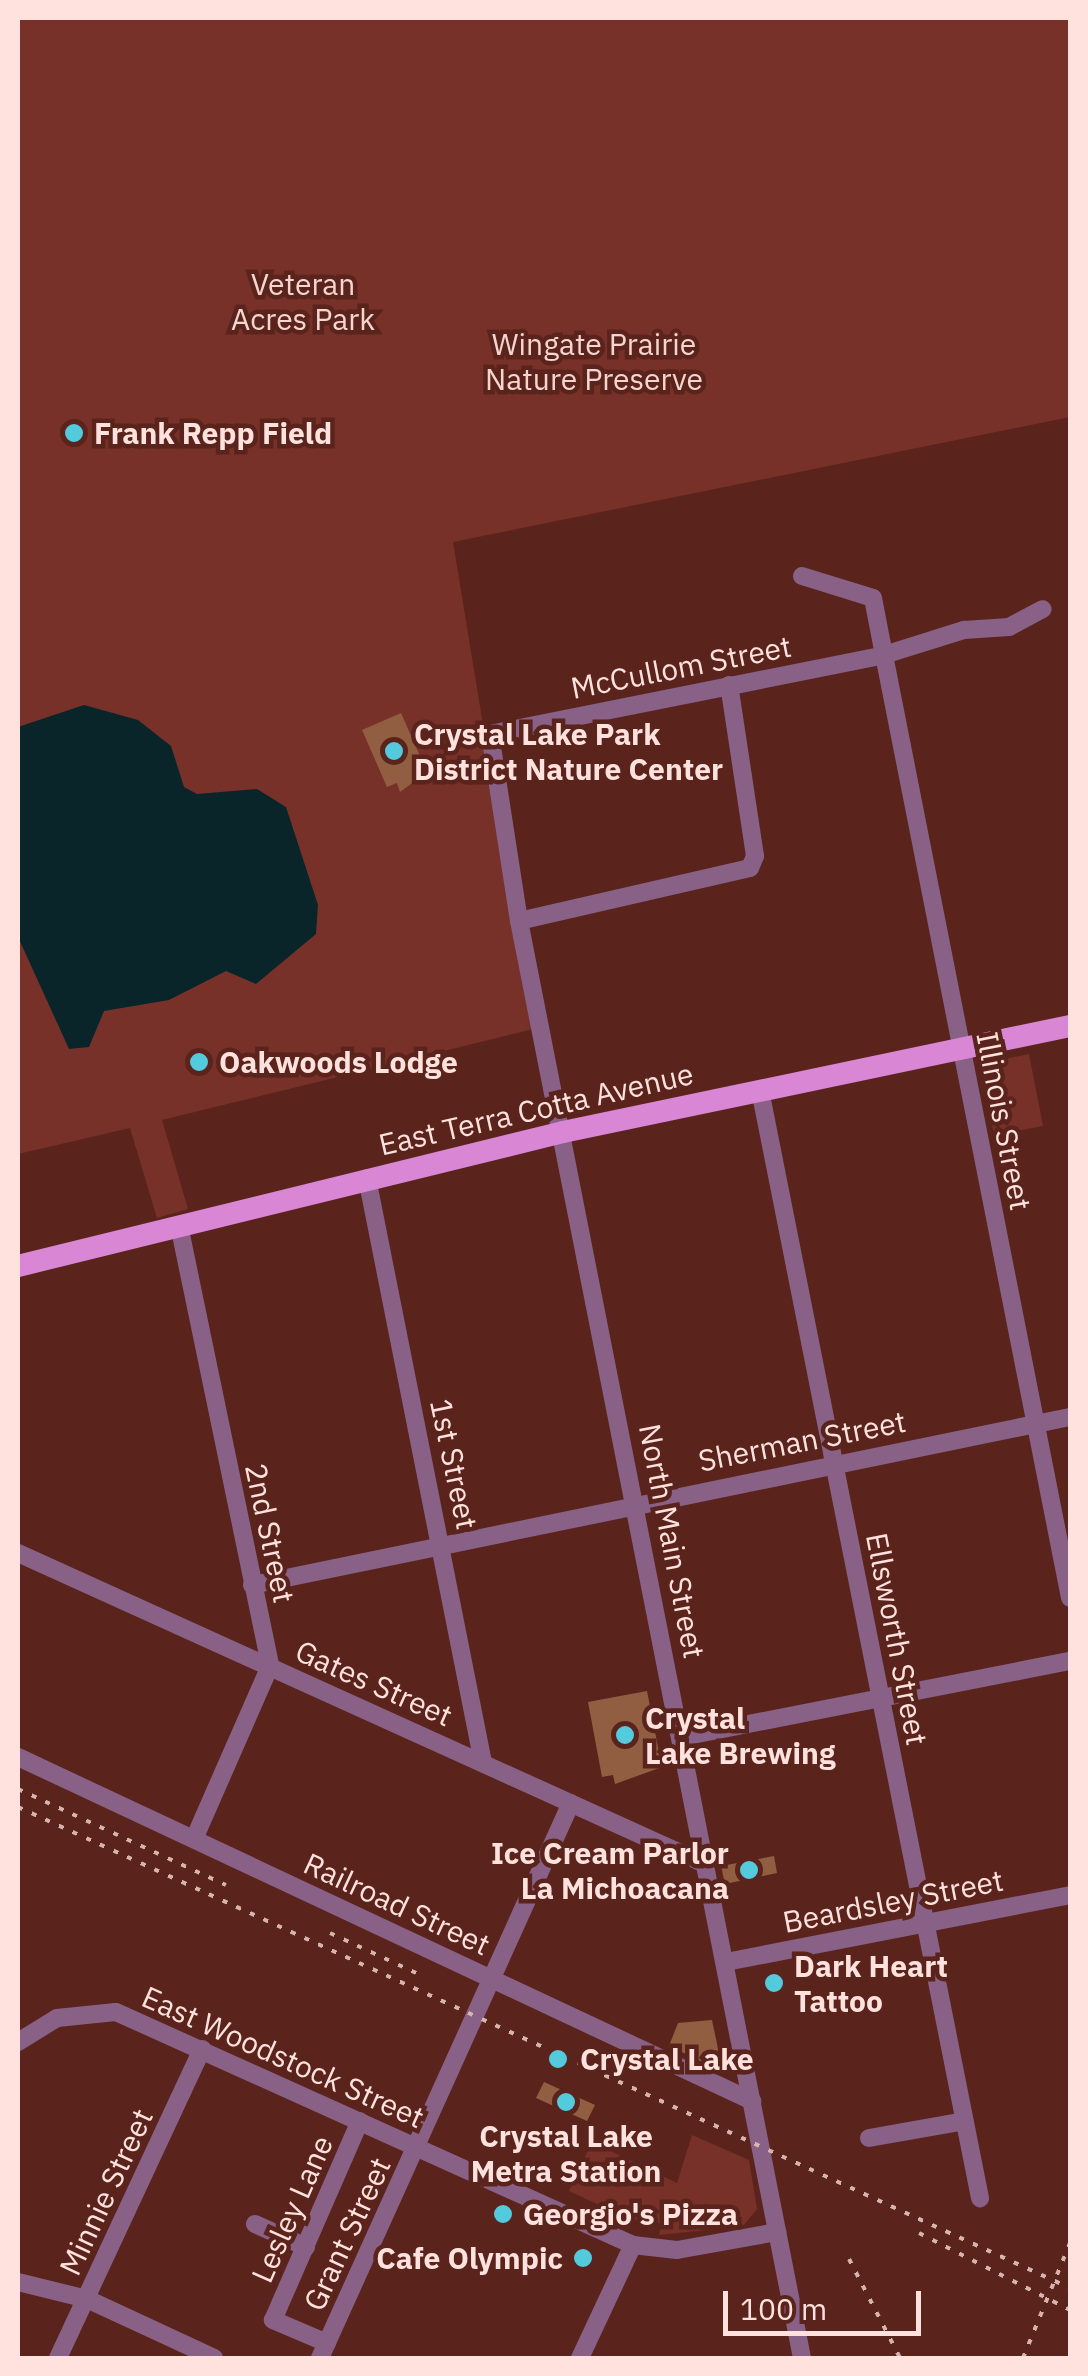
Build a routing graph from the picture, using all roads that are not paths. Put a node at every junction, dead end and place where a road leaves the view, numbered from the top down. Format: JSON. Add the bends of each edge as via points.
{"nodes":[{"id":1,"x":802,"y":576,"type":"dead end"},
{"id":2,"x":1043,"y":609,"type":"dead end"},
{"id":3,"x":884,"y":655,"type":"junction"},
{"id":4,"x":729,"y":685,"type":"junction"},
{"id":5,"x":490,"y":734,"type":"joint"},
{"id":6,"x":519,"y":920,"type":"junction"},
{"id":7,"x":1070,"y":1026,"type":"edge"},
{"id":8,"x":962,"y":1048,"type":"junction"},
{"id":9,"x":760,"y":1090,"type":"junction"},
{"id":10,"x":562,"y":1132,"type":"junction"},
{"id":11,"x":368,"y":1178,"type":"junction"},
{"id":12,"x":179,"y":1225,"type":"junction"},
{"id":13,"x":18,"y":1266,"type":"edge"},
{"id":14,"x":1070,"y":1417,"type":"edge"},
{"id":15,"x":1036,"y":1424,"type":"junction"},
{"id":16,"x":834,"y":1464,"type":"junction"},
{"id":17,"x":637,"y":1506,"type":"junction"},
{"id":18,"x":443,"y":1547,"type":"junction"},
{"id":19,"x":18,"y":1553,"type":"edge"},
{"id":20,"x":252,"y":1585,"type":"junction"},
{"id":21,"x":1070,"y":1598,"type":"edge"},
{"id":22,"x":1070,"y":1661,"type":"edge"},
{"id":23,"x":270,"y":1666,"type":"junction"},
{"id":24,"x":881,"y":1698,"type":"junction"},
{"id":25,"x":682,"y":1737,"type":"junction"},
{"id":26,"x":18,"y":1758,"type":"edge"},
{"id":27,"x":484,"y":1763,"type":"junction"},
{"id":28,"x":571,"y":1803,"type":"junction"},
{"id":29,"x":194,"y":1839,"type":"junction"},
{"id":30,"x":707,"y":1865,"type":"junction"},
{"id":31,"x":1070,"y":1894,"type":"edge"},
{"id":32,"x":926,"y":1923,"type":"junction"},
{"id":33,"x":726,"y":1962,"type":"junction"},
{"id":34,"x":493,"y":1979,"type":"junction"},
{"id":35,"x":18,"y":2042,"type":"edge"},
{"id":36,"x":202,"y":2048,"type":"junction"},
{"id":37,"x":752,"y":2101,"type":"junction"},
{"id":38,"x":360,"y":2121,"type":"junction"},
{"id":39,"x":965,"y":2121,"type":"junction"},
{"id":40,"x":868,"y":2138,"type":"dead end"},
{"id":41,"x":417,"y":2148,"type":"junction"},
{"id":42,"x":980,"y":2198,"type":"dead end"},
{"id":43,"x":255,"y":2224,"type":"dead end"},
{"id":44,"x":777,"y":2232,"type":"junction"},
{"id":45,"x":633,"y":2245,"type":"junction"},
{"id":46,"x":306,"y":2247,"type":"junction"},
{"id":47,"x":18,"y":2282,"type":"edge"},
{"id":48,"x":87,"y":2298,"type":"junction"},
{"id":49,"x":324,"y":2351,"type":"edge"},
{"id":50,"x":58,"y":2358,"type":"edge"},
{"id":51,"x":214,"y":2358,"type":"edge"},
{"id":52,"x":580,"y":2358,"type":"edge"},
{"id":53,"x":802,"y":2358,"type":"edge"}],
"edges":[{"from":1,"to":3,"type":"street","name":"Illinois Street","via":[[873,598]]},
{"from":2,"to":3,"type":"street","name":"McCullom Street","via":[[1009,627],[964,630]]},
{"from":3,"to":4,"type":"street","name":"McCullom Street"},
{"from":3,"to":8,"type":"street","name":"Illinois Street"},
{"from":4,"to":5,"type":"street","name":"McCullom Street"},
{"from":4,"to":6,"type":"street","via":[[755,856],[736,877]]},
{"from":5,"to":6,"type":"street","name":"North Main Street"},
{"from":6,"to":10,"type":"street","name":"North Main Street"},
{"from":7,"to":8,"type":"main road","name":"East Terra Cotta Avenue"},
{"from":8,"to":9,"type":"main road","name":"East Terra Cotta Avenue"},
{"from":8,"to":15,"type":"street","name":"Illinois Street"},
{"from":9,"to":10,"type":"main road","name":"East Terra Cotta Avenue"},
{"from":9,"to":16,"type":"street","name":"Ellsworth Street"},
{"from":10,"to":11,"type":"main road","name":"East Terra Cotta Avenue"},
{"from":10,"to":17,"type":"street","name":"North Main Street"},
{"from":11,"to":12,"type":"main road","name":"East Terra Cotta Avenue"},
{"from":11,"to":18,"type":"street","name":"1st Street"},
{"from":12,"to":13,"type":"main road","name":"East Terra Cotta Avenue"},
{"from":12,"to":20,"type":"street","name":"2nd Street"},
{"from":14,"to":15,"type":"street","name":"Sherman Street"},
{"from":15,"to":16,"type":"street","name":"Sherman Street"},
{"from":15,"to":21,"type":"street","name":"Illinois Street"},
{"from":16,"to":17,"type":"street","name":"Sherman Street"},
{"from":16,"to":24,"type":"street","name":"Ellsworth Street"},
{"from":17,"to":18,"type":"street","name":"Sherman Street"},
{"from":17,"to":25,"type":"street","name":"North Main Street"},
{"from":18,"to":20,"type":"street","name":"Sherman Street"},
{"from":18,"to":27,"type":"street","name":"1st Street"},
{"from":19,"to":23,"type":"street","name":"Gates Street"},
{"from":20,"to":23,"type":"street","name":"2nd Street"},
{"from":22,"to":24,"type":"street"},
{"from":23,"to":27,"type":"street","name":"Gates Street"},
{"from":23,"to":29,"type":"street"},
{"from":24,"to":25,"type":"street"},
{"from":24,"to":32,"type":"street","name":"Ellsworth Street"},
{"from":25,"to":30,"type":"street","name":"North Main Street"},
{"from":26,"to":29,"type":"street","name":"Railroad Street"},
{"from":27,"to":28,"type":"street","name":"Gates Street"},
{"from":28,"to":30,"type":"street","name":"Gates Street"},
{"from":28,"to":34,"type":"street","name":"Grant Street"},
{"from":29,"to":34,"type":"street","name":"Railroad Street"},
{"from":30,"to":33,"type":"street","name":"North Main Street"},
{"from":31,"to":32,"type":"street","name":"Beardsley Street"},
{"from":32,"to":33,"type":"street","name":"Beardsley Street"},
{"from":32,"to":39,"type":"street","name":"Ellsworth Street"},
{"from":33,"to":37,"type":"street","name":"North Main Street"},
{"from":34,"to":37,"type":"street","name":"Railroad Street"},
{"from":34,"to":41,"type":"street","name":"Grant Street"},
{"from":35,"to":36,"type":"street","name":"East Woodstock Street","via":[[57,2018],[97,2011]]},
{"from":36,"to":38,"type":"street","name":"East Woodstock Street"},
{"from":36,"to":48,"type":"street","name":"Minnie Street"},
{"from":37,"to":44,"type":"street","name":"North Main Street"},
{"from":38,"to":41,"type":"street","name":"East Woodstock Street"},
{"from":38,"to":46,"type":"street","name":"Lesley Lane"},
{"from":39,"to":40,"type":"street"},
{"from":39,"to":42,"type":"street","name":"Ellsworth Street"},
{"from":41,"to":45,"type":"street","name":"East Woodstock Street"},
{"from":41,"to":49,"type":"street","name":"Grant Street"},
{"from":43,"to":46,"type":"street"},
{"from":44,"to":45,"type":"street","name":"East Woodstock Street","via":[[677,2250]]},
{"from":44,"to":53,"type":"street","name":"North Main Street"},
{"from":45,"to":52,"type":"street"},
{"from":46,"to":49,"type":"street","name":"Lesley Lane","via":[[273,2320]]},
{"from":47,"to":48,"type":"street"},
{"from":48,"to":50,"type":"street","name":"Minnie Street"},
{"from":48,"to":51,"type":"street"}]}
